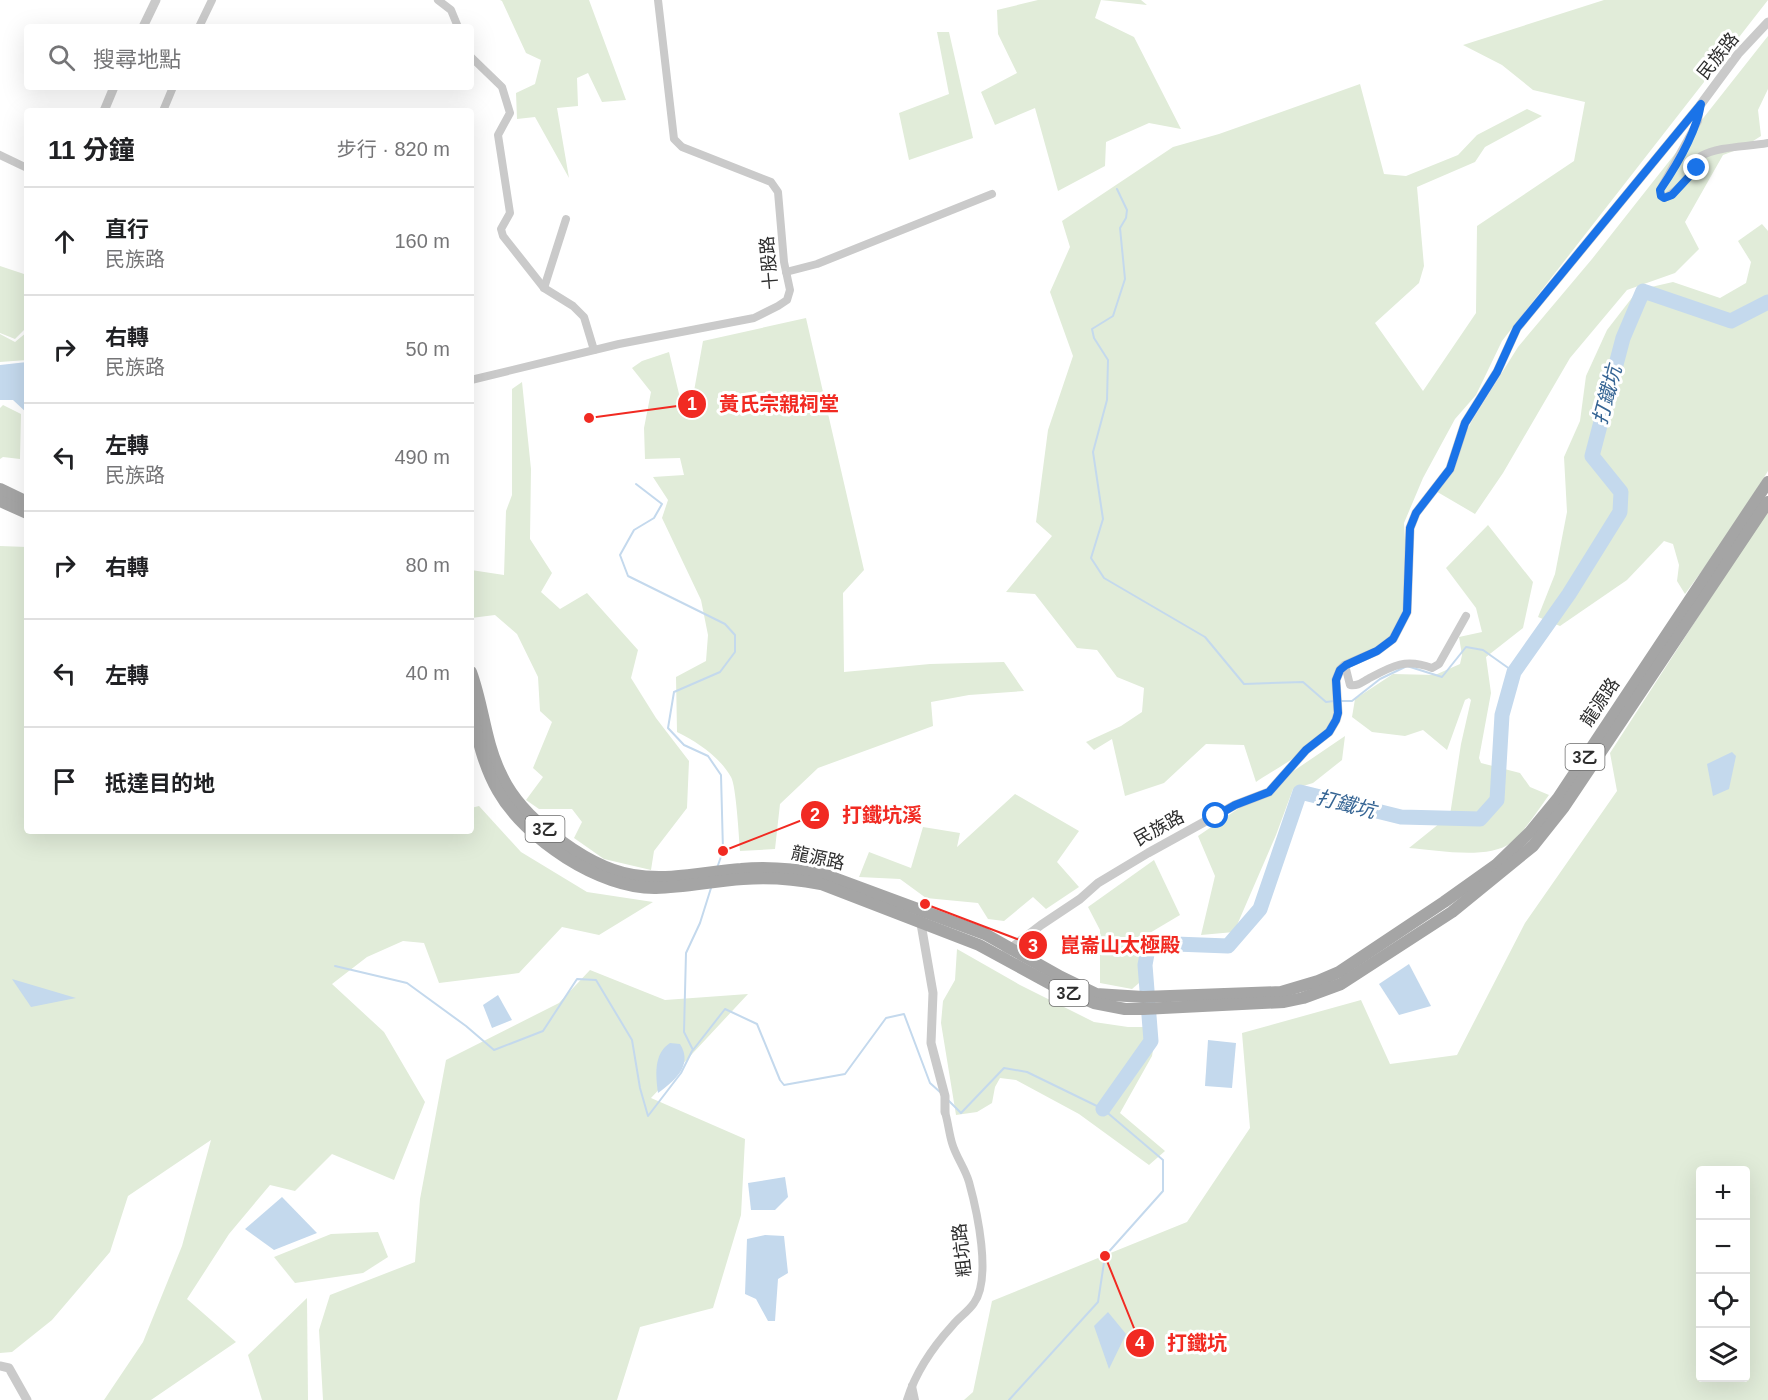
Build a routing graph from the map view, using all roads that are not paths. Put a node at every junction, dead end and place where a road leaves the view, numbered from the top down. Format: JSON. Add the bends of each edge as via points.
{"nodes":[{"id":1,"x":156,"y":0,"type":"edge"},
{"id":2,"x":212,"y":0,"type":"edge"},
{"id":3,"x":438,"y":0,"type":"edge"},
{"id":4,"x":658,"y":0,"type":"edge"},
{"id":5,"x":1768,"y":22,"type":"edge"},
{"id":6,"x":144,"y":24,"type":"edge"},
{"id":7,"x":200,"y":24,"type":"edge"},
{"id":8,"x":457,"y":24,"type":"edge"},
{"id":9,"x":474,"y":60,"type":"edge"},
{"id":10,"x":113,"y":90,"type":"edge"},
{"id":11,"x":172,"y":90,"type":"edge"},
{"id":12,"x":1701,"y":104,"type":"junction"},
{"id":13,"x":105,"y":108,"type":"edge"},
{"id":14,"x":164,"y":108,"type":"edge"},
{"id":15,"x":1768,"y":142,"type":"edge"},
{"id":16,"x":0,"y":155,"type":"edge"},
{"id":17,"x":24,"y":167,"type":"edge"},
{"id":18,"x":992,"y":194,"type":"dead end"},
{"id":19,"x":566,"y":219,"type":"dead end"},
{"id":20,"x":786,"y":272,"type":"junction"},
{"id":21,"x":544,"y":288,"type":"junction"},
{"id":22,"x":594,"y":350,"type":"junction"},
{"id":23,"x":474,"y":379,"type":"edge"},
{"id":24,"x":1768,"y":482,"type":"edge"},
{"id":25,"x":0,"y":489,"type":"edge"},
{"id":26,"x":0,"y":501,"type":"edge"},
{"id":27,"x":24,"y":501,"type":"edge"},
{"id":28,"x":1768,"y":502,"type":"edge"},
{"id":29,"x":24,"y":512,"type":"edge"},
{"id":30,"x":1466,"y":616,"type":"dead end"},
{"id":31,"x":1346,"y":665,"type":"junction"},
{"id":32,"x":474,"y":683,"type":"edge"},
{"id":33,"x":474,"y":720,"type":"edge"},
{"id":34,"x":714,"y":877,"type":"junction"},
{"id":35,"x":918,"y":909,"type":"junction"},
{"id":36,"x":921,"y":923,"type":"junction"},
{"id":37,"x":1011,"y":948,"type":"junction"},
{"id":38,"x":1001,"y":956,"type":"junction"},
{"id":39,"x":1340,"y":978,"type":"junction"},
{"id":40,"x":1143,"y":1003,"type":"junction"},
{"id":41,"x":945,"y":1112,"type":"joint"},
{"id":42,"x":0,"y":1366,"type":"edge"},
{"id":43,"x":912,"y":1385,"type":"junction"},
{"id":44,"x":27,"y":1400,"type":"edge"},
{"id":45,"x":907,"y":1400,"type":"edge"},
{"id":46,"x":915,"y":1400,"type":"edge"}],
"edges":[{"from":1,"to":6,"type":"street"},
{"from":2,"to":7,"type":"street"},
{"from":3,"to":8,"type":"street","via":[[451,10]]},
{"from":4,"to":20,"type":"street","name":"十股路","via":[[674,139],[682,147],[771,182],[778,192]]},
{"from":5,"to":12,"type":"street","name":"民族路"},
{"from":9,"to":21,"type":"street","via":[[502,87],[510,113],[498,135],[510,213],[501,229],[502,236]]},
{"from":10,"to":13,"type":"street"},
{"from":11,"to":14,"type":"street"},
{"from":12,"to":15,"type":"street","via":[[1698,121],[1660,190],[1664,198],[1672,195],[1697,168],[1701,156],[1711,150]]},
{"from":12,"to":31,"type":"street","name":"民族路","via":[[1517,328],[1497,372],[1465,423],[1450,469],[1416,513],[1410,528],[1407,612],[1393,639]]},
{"from":16,"to":17,"type":"street"},
{"from":18,"to":20,"type":"street","via":[[817,264]]},
{"from":19,"to":21,"type":"street"},
{"from":20,"to":22,"type":"street","name":"十股路","via":[[790,290],[787,300],[754,318]]},
{"from":21,"to":22,"type":"street","via":[[584,317]]},
{"from":22,"to":23,"type":"street","name":"十股路"},
{"from":24,"to":39,"type":"main road","name":"龍源路","number":"3乙","via":[[1558,798],[1530,832],[1496,865]]},
{"from":25,"to":27,"type":"main road"},
{"from":26,"to":29,"type":"main road"},
{"from":28,"to":39,"type":"main road","name":"龍源路","number":"3乙","via":[[1564,807],[1533,846],[1452,912]]},
{"from":30,"to":31,"type":"street","via":[[1439,664],[1432,668],[1418,663],[1389,667],[1357,686],[1350,684]]},
{"from":31,"to":37,"type":"street","name":"民族路","via":[[1336,680],[1338,708],[1329,732],[1306,750],[1269,792],[1235,805],[1148,853],[1098,884]]},
{"from":32,"to":34,"type":"main road","name":"龍源路","number":"3乙","via":[[499,772],[519,802],[546,829],[582,856],[606,868],[654,878]]},
{"from":33,"to":34,"type":"main road","number":"3乙","via":[[484,760],[510,809],[541,839],[578,865],[629,884],[653,888]]},
{"from":34,"to":35,"type":"main road","name":"龍源路","number":"3乙","via":[[770,867],[798,869]]},
{"from":34,"to":36,"type":"main road","number":"3乙","via":[[798,880],[845,892]]},
{"from":35,"to":36,"type":"street"},
{"from":35,"to":37,"type":"main road","name":"龍源路","number":"3乙"},
{"from":36,"to":38,"type":"main road","number":"3乙"},
{"from":36,"to":41,"type":"street","via":[[933,993],[931,1043],[945,1096]]},
{"from":37,"to":38,"type":"street","name":"民族路"},
{"from":37,"to":40,"type":"main road","name":"龍源路","number":"3乙","via":[[1096,994]]},
{"from":38,"to":40,"type":"main road","number":"3乙","via":[[1094,1003],[1125,1009]]},
{"from":39,"to":40,"type":"main road","number":"3乙","via":[[1281,992]]},
{"from":41,"to":43,"type":"street","name":"粗坑路","via":[[968,1180],[983,1251],[982,1286],[968,1311],[930,1350]]},
{"from":42,"to":44,"type":"street","via":[[9,1368]]},
{"from":43,"to":45,"type":"street","name":"粗坑路"},
{"from":43,"to":46,"type":"street"}]}
